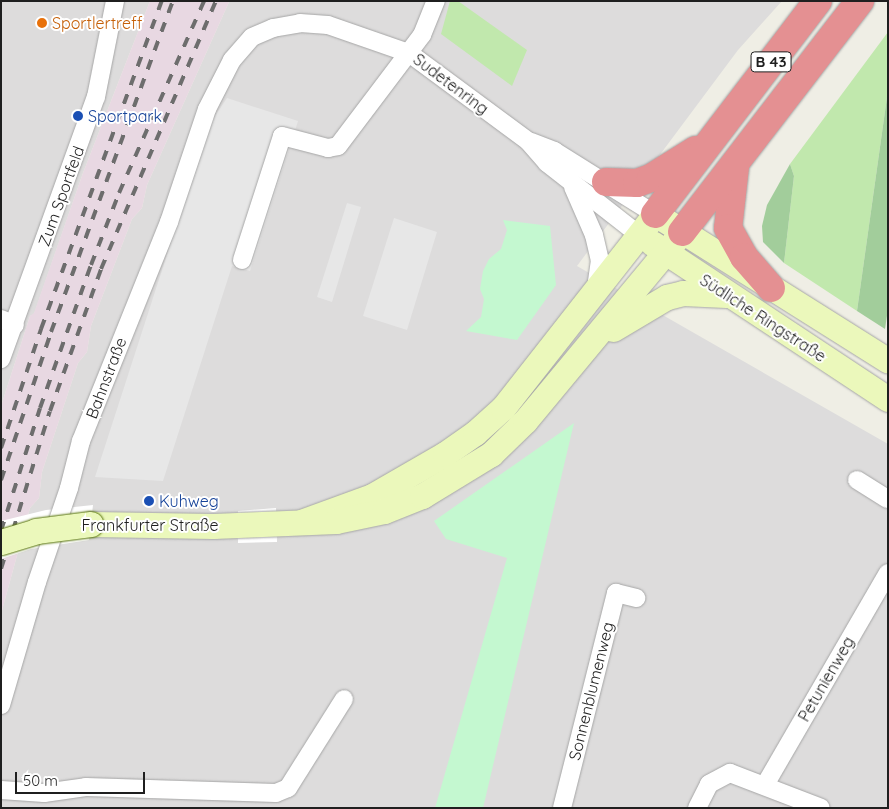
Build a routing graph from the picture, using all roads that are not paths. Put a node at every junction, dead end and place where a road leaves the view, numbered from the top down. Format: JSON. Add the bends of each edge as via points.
{"nodes":[{"id":1,"x":115,"y":1,"type":"edge"},
{"id":2,"x":436,"y":1,"type":"edge"},
{"id":3,"x":818,"y":1,"type":"edge"},
{"id":4,"x":860,"y":1,"type":"edge"},
{"id":5,"x":409,"y":52,"type":"junction"},
{"id":6,"x":232,"y":60,"type":"joint"},
{"id":7,"x":528,"y":141,"type":"junction"},
{"id":8,"x":706,"y":145,"type":"junction"},
{"id":9,"x":735,"y":164,"type":"junction"},
{"id":10,"x":570,"y":182,"type":"junction"},
{"id":11,"x":606,"y":182,"type":"junction"},
{"id":12,"x":647,"y":224,"type":"junction"},
{"id":13,"x":674,"y":243,"type":"junction"},
{"id":14,"x":242,"y":260,"type":"dead end"},
{"id":15,"x":771,"y":288,"type":"junction"},
{"id":16,"x":596,"y":291,"type":"junction"},
{"id":17,"x":727,"y":296,"type":"junction"},
{"id":18,"x":8,"y":322,"type":"edge"},
{"id":19,"x":592,"y":343,"type":"junction"},
{"id":20,"x":1,"y":359,"type":"edge"},
{"id":21,"x":888,"y":361,"type":"edge"},
{"id":22,"x":888,"y":399,"type":"edge"},
{"id":23,"x":858,"y":480,"type":"dead end"},
{"id":24,"x":888,"y":499,"type":"edge"},
{"id":25,"x":289,"y":523,"type":"junction"},
{"id":26,"x":1,"y":542,"type":"edge"},
{"id":27,"x":888,"y":573,"type":"edge"},
{"id":28,"x":636,"y":598,"type":"dead end"},
{"id":29,"x":344,"y":698,"type":"dead end"},
{"id":30,"x":1,"y":705,"type":"edge"},
{"id":31,"x":765,"y":785,"type":"junction"},
{"id":32,"x":1,"y":790,"type":"edge"},
{"id":33,"x":798,"y":803,"type":"edge"},
{"id":34,"x":562,"y":808,"type":"edge"},
{"id":35,"x":697,"y":808,"type":"edge"},
{"id":36,"x":821,"y":808,"type":"edge"}],
"edges":[{"from":1,"to":18,"type":"street","name":"Zum Sportfeld","via":[[96,97]]},
{"from":2,"to":5,"type":"street","via":[[422,35]]},
{"from":3,"to":8,"type":"highway","number":"B 43"},
{"from":4,"to":9,"type":"highway"},
{"from":5,"to":6,"type":"street","name":"Sudetenring","via":[[328,25],[300,23],[273,28],[252,37]]},
{"from":5,"to":7,"type":"street","name":"Sudetenring"},
{"from":5,"to":14,"type":"street","via":[[338,146],[328,148],[282,136]]},
{"from":6,"to":30,"type":"street","name":"Bahnstraße","via":[[207,109],[169,222],[81,441],[72,481],[37,582]]},
{"from":7,"to":10,"type":"street","name":"Sudetenring","via":[[547,164]]},
{"from":7,"to":11,"type":"street","name":"Sudetenring"},
{"from":8,"to":11,"type":"highway","via":[[674,161],[651,178],[637,183]]},
{"from":8,"to":12,"type":"highway","number":"B 43"},
{"from":9,"to":13,"type":"highway"},
{"from":9,"to":15,"type":"highway","via":[[728,228],[744,257]]},
{"from":10,"to":12,"type":"street","name":"Sudetenring"},
{"from":10,"to":16,"type":"street","via":[[596,243],[600,260]]},
{"from":11,"to":12,"type":"street","name":"Sudetenring"},
{"from":12,"to":13,"type":"street","name":"Südliche Ringstraße"},
{"from":12,"to":16,"type":"street"},
{"from":13,"to":15,"type":"street","name":"Südliche Ringstraße"},
{"from":13,"to":17,"type":"street","name":"Südliche Ringstraße"},
{"from":13,"to":19,"type":"street","name":"Frankfurter Straße"},
{"from":15,"to":21,"type":"street","name":"Südliche Ringstraße"},
{"from":16,"to":25,"type":"street","via":[[503,408],[475,433],[446,454],[372,496]]},
{"from":17,"to":19,"type":"street","via":[[691,293],[666,297]]},
{"from":17,"to":22,"type":"street","name":"Südliche Ringstraße"},
{"from":18,"to":20,"type":"street","name":"Zum Sportfeld"},
{"from":19,"to":25,"type":"street","name":"Frankfurter Straße","via":[[525,421],[491,454],[461,474],[384,511],[354,518]]},
{"from":23,"to":24,"type":"street"},
{"from":25,"to":26,"type":"street","name":"Frankfurter Straße","bridge":true,"via":[[91,524],[36,531]]},
{"from":27,"to":31,"type":"street","name":"Petunienweg"},
{"from":28,"to":34,"type":"street","name":"Sonnenblumenweg","via":[[616,593]]},
{"from":29,"to":32,"type":"street","via":[[288,788],[276,794],[86,787],[44,793]]},
{"from":31,"to":33,"type":"street"},
{"from":31,"to":35,"type":"street","via":[[738,774],[723,774],[709,784]]},
{"from":33,"to":36,"type":"street"}]}
